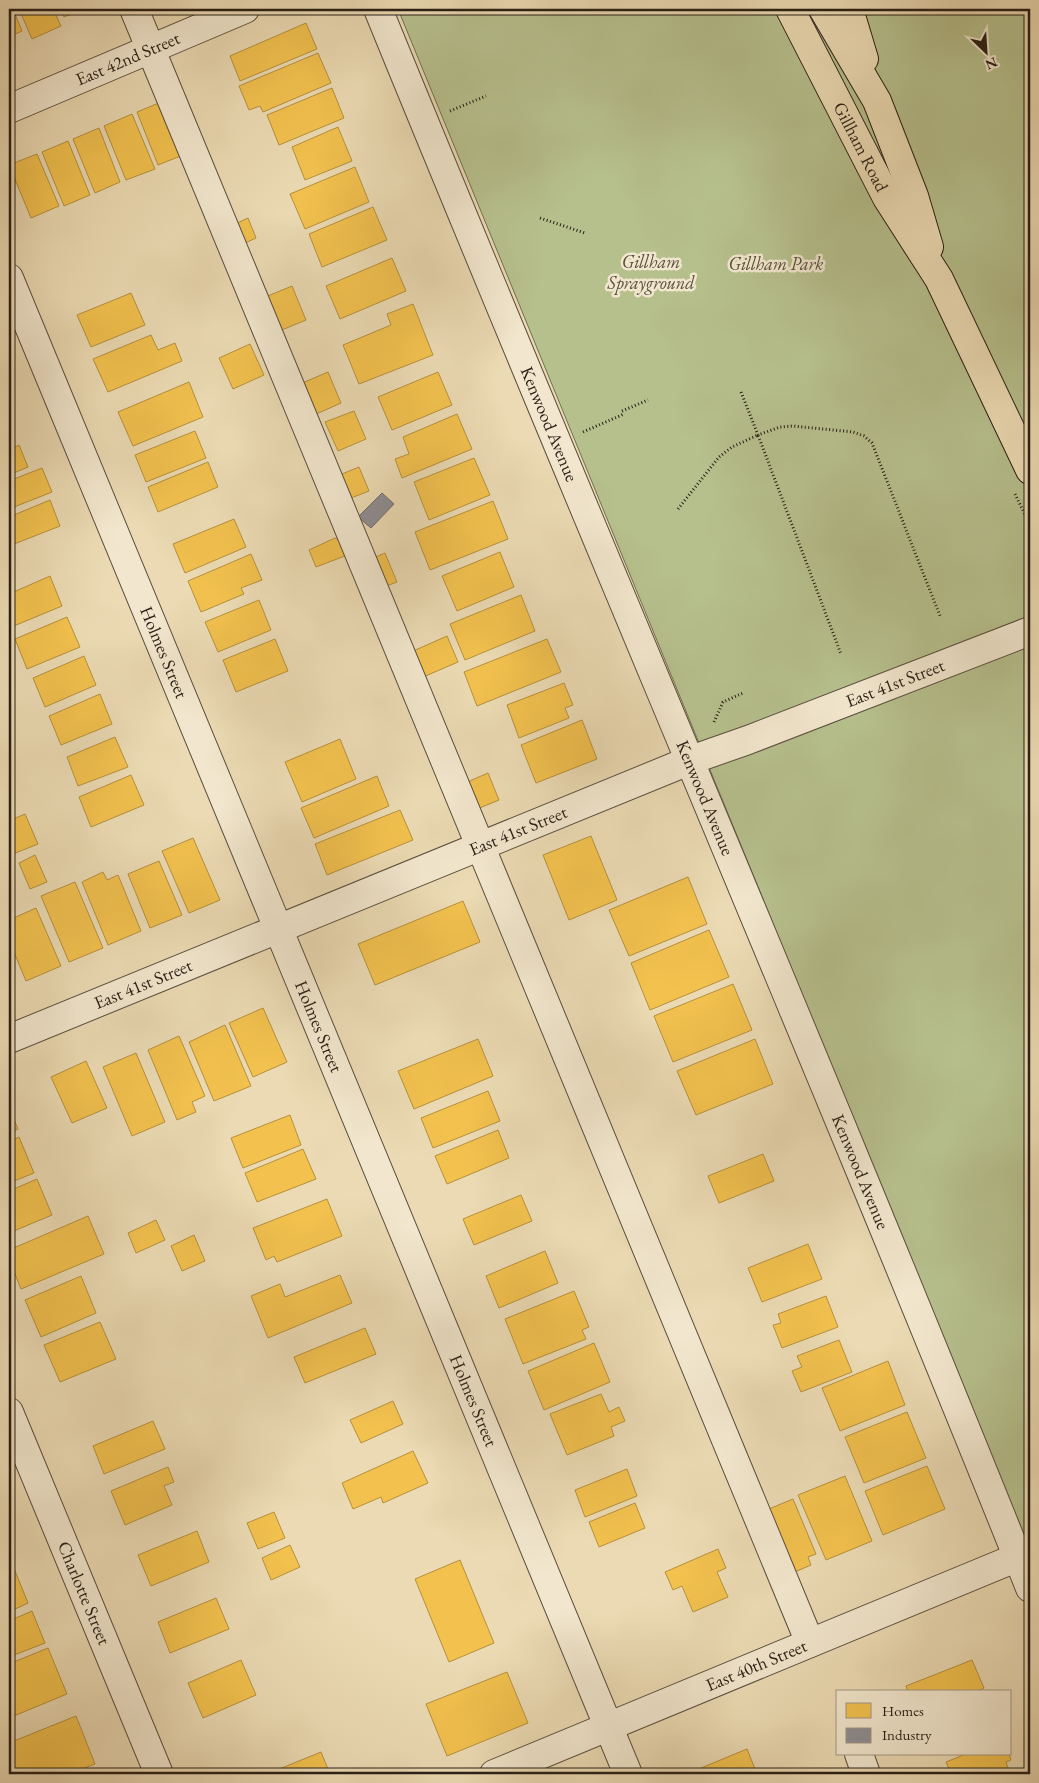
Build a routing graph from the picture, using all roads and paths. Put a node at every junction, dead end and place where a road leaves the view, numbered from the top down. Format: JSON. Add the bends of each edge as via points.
{"nodes":[{"id":1,"x":134,"y":9,"type":"edge"},
{"id":2,"x":245,"y":9,"type":"edge"},
{"id":3,"x":378,"y":9,"type":"edge"},
{"id":4,"x":823,"y":9,"type":"edge"},
{"id":5,"x":849,"y":9,"type":"edge"},
{"id":6,"x":794,"y":13,"type":"edge"},
{"id":7,"x":151,"y":49,"type":"junction"},
{"id":8,"x":486,"y":96,"type":"dead end"},
{"id":9,"x":876,"y":101,"type":"junction"},
{"id":10,"x":9,"y":109,"type":"edge"},
{"id":11,"x":447,"y":112,"type":"dead end"},
{"id":12,"x":540,"y":218,"type":"dead end"},
{"id":13,"x":585,"y":232,"type":"dead end"},
{"id":14,"x":9,"y":278,"type":"edge"},
{"id":15,"x":939,"y":279,"type":"junction"},
{"id":16,"x":741,"y":392,"type":"dead end"},
{"id":17,"x":648,"y":400,"type":"dead end"},
{"id":18,"x":758,"y":435,"type":"junction"},
{"id":19,"x":556,"y":443,"type":"junction"},
{"id":20,"x":1030,"y":470,"type":"edge"},
{"id":21,"x":678,"y":509,"type":"dead end"},
{"id":22,"x":940,"y":616,"type":"dead end"},
{"id":23,"x":1030,"y":631,"type":"edge"},
{"id":24,"x":841,"y":654,"type":"dead end"},
{"id":25,"x":743,"y":693,"type":"dead end"},
{"id":26,"x":712,"y":726,"type":"dead end"},
{"id":27,"x":691,"y":760,"type":"junction"},
{"id":28,"x":481,"y":846,"type":"junction"},
{"id":29,"x":277,"y":928,"type":"junction"},
{"id":30,"x":9,"y":1039,"type":"edge"},
{"id":31,"x":9,"y":1412,"type":"edge"},
{"id":32,"x":1018,"y":1557,"type":"junction"},
{"id":33,"x":1030,"y":1588,"type":"edge"},
{"id":34,"x":810,"y":1643,"type":"junction"},
{"id":35,"x":608,"y":1727,"type":"junction"},
{"id":36,"x":860,"y":1756,"type":"edge"},
{"id":37,"x":159,"y":1774,"type":"edge"},
{"id":38,"x":494,"y":1774,"type":"edge"},
{"id":39,"x":628,"y":1774,"type":"edge"},
{"id":40,"x":866,"y":1774,"type":"edge"}],
"edges":[{"from":1,"to":7,"type":"street"},
{"from":2,"to":7,"type":"street","name":"East 42nd Street"},
{"from":3,"to":19,"type":"street","name":"Kenwood Avenue"},
{"from":4,"to":9,"type":"main road","name":"Gillham Road"},
{"from":5,"to":9,"type":"main road"},
{"from":6,"to":15,"type":"main road","name":"Gillham Road","via":[[887,198]]},
{"from":7,"to":10,"type":"street","name":"East 42nd Street"},
{"from":7,"to":28,"type":"street"},
{"from":8,"to":11,"type":"path"},
{"from":9,"to":15,"type":"main road","name":"Gillham Road","via":[[914,196]]},
{"from":12,"to":13,"type":"path"},
{"from":14,"to":29,"type":"street","name":"Holmes Street"},
{"from":15,"to":20,"type":"main road","name":"Gillham Road"},
{"from":16,"to":18,"type":"path"},
{"from":17,"to":19,"type":"path"},
{"from":18,"to":21,"type":"path","via":[[719,457]]},
{"from":18,"to":22,"type":"path","via":[[793,426],[853,432],[872,443]]},
{"from":18,"to":24,"type":"path"},
{"from":19,"to":27,"type":"street","name":"Kenwood Avenue"},
{"from":23,"to":27,"type":"street","name":"East 41st Street"},
{"from":25,"to":26,"type":"path","via":[[724,702]]},
{"from":27,"to":28,"type":"street","name":"East 41st Street"},
{"from":27,"to":32,"type":"street","name":"Kenwood Avenue"},
{"from":28,"to":29,"type":"street","name":"East 41st Street"},
{"from":28,"to":34,"type":"street"},
{"from":29,"to":30,"type":"street","name":"East 41st Street"},
{"from":29,"to":35,"type":"street","name":"Holmes Street"},
{"from":31,"to":37,"type":"street","name":"Charlotte Street"},
{"from":32,"to":33,"type":"street","name":"Kenwood Avenue"},
{"from":32,"to":34,"type":"street","name":"East 40th Street"},
{"from":34,"to":35,"type":"street","name":"East 40th Street"},
{"from":35,"to":38,"type":"street","name":"East 40th Street"},
{"from":35,"to":39,"type":"street","name":"Holmes Street"},
{"from":36,"to":40,"type":"street"}]}
